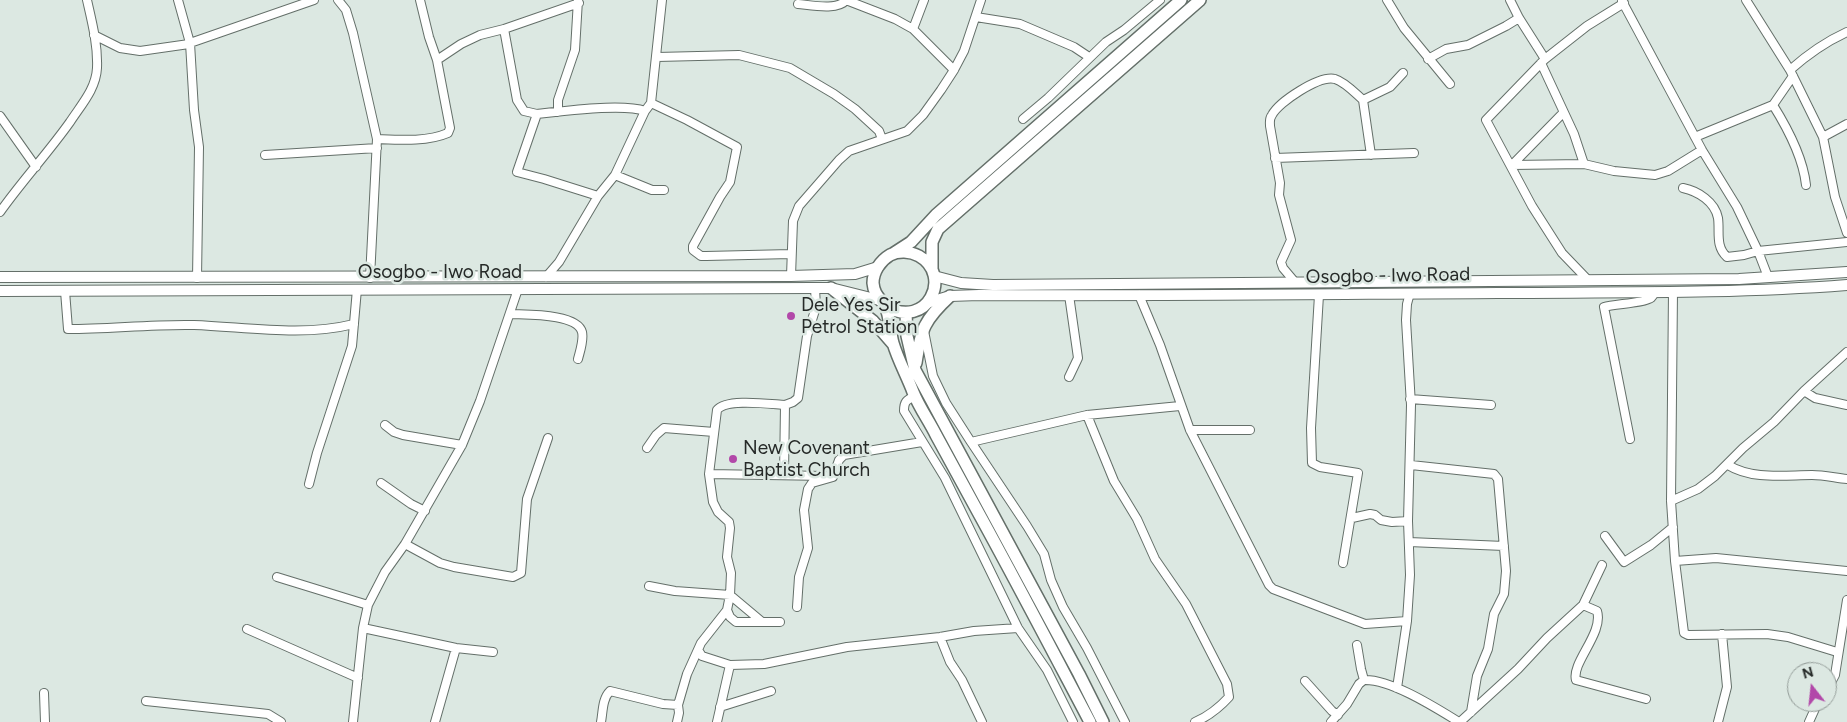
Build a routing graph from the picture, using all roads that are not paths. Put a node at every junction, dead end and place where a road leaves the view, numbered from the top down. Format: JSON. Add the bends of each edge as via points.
{"nodes":[{"id":1,"x":87,"y":0,"type":"edge"},
{"id":2,"x":178,"y":0,"type":"edge"},
{"id":3,"x":314,"y":0,"type":"edge"},
{"id":4,"x":338,"y":0,"type":"edge"},
{"id":5,"x":420,"y":0,"type":"edge"},
{"id":6,"x":662,"y":0,"type":"edge"},
{"id":7,"x":846,"y":0,"type":"edge"},
{"id":8,"x":924,"y":0,"type":"edge"},
{"id":9,"x":981,"y":0,"type":"edge"},
{"id":10,"x":1160,"y":0,"type":"edge"},
{"id":11,"x":1181,"y":0,"type":"edge"},
{"id":12,"x":1200,"y":0,"type":"edge"},
{"id":13,"x":1389,"y":0,"type":"edge"},
{"id":14,"x":1510,"y":0,"type":"edge"},
{"id":15,"x":1746,"y":0,"type":"edge"},
{"id":16,"x":578,"y":2,"type":"edge"},
{"id":17,"x":1623,"y":2,"type":"edge"},
{"id":18,"x":798,"y":4,"type":"dead end"},
{"id":19,"x":978,"y":8,"type":"junction"},
{"id":20,"x":976,"y":17,"type":"junction"},
{"id":21,"x":1519,"y":18,"type":"junction"},
{"id":22,"x":992,"y":19,"type":"junction"},
{"id":23,"x":504,"y":29,"type":"junction"},
{"id":24,"x":913,"y":30,"type":"junction"},
{"id":25,"x":1847,"y":32,"type":"edge"},
{"id":26,"x":94,"y":35,"type":"junction"},
{"id":27,"x":190,"y":44,"type":"junction"},
{"id":28,"x":657,"y":57,"type":"junction"},
{"id":29,"x":1089,"y":58,"type":"junction"},
{"id":30,"x":1428,"y":59,"type":"junction"},
{"id":31,"x":437,"y":60,"type":"junction"},
{"id":32,"x":1543,"y":61,"type":"junction"},
{"id":33,"x":954,"y":70,"type":"junction"},
{"id":34,"x":1403,"y":73,"type":"dead end"},
{"id":35,"x":1792,"y":73,"type":"junction"},
{"id":36,"x":1450,"y":84,"type":"dead end"},
{"id":37,"x":1363,"y":100,"type":"junction"},
{"id":38,"x":651,"y":103,"type":"junction"},
{"id":39,"x":1773,"y":105,"type":"junction"},
{"id":40,"x":558,"y":112,"type":"junction"},
{"id":41,"x":645,"y":112,"type":"junction"},
{"id":42,"x":1563,"y":113,"type":"junction"},
{"id":43,"x":537,"y":114,"type":"junction"},
{"id":44,"x":0,"y":116,"type":"edge"},
{"id":45,"x":1024,"y":119,"type":"dead end"},
{"id":46,"x":1847,"y":124,"type":"edge"},
{"id":47,"x":1695,"y":137,"type":"junction"},
{"id":48,"x":1823,"y":137,"type":"junction"},
{"id":49,"x":377,"y":139,"type":"junction"},
{"id":50,"x":882,"y":139,"type":"junction"},
{"id":51,"x":377,"y":148,"type":"junction"},
{"id":52,"x":1702,"y":150,"type":"junction"},
{"id":53,"x":1414,"y":153,"type":"dead end"},
{"id":54,"x":1371,"y":154,"type":"junction"},
{"id":55,"x":265,"y":155,"type":"dead end"},
{"id":56,"x":1275,"y":158,"type":"junction"},
{"id":57,"x":1584,"y":164,"type":"junction"},
{"id":58,"x":1512,"y":165,"type":"junction"},
{"id":59,"x":36,"y":167,"type":"junction"},
{"id":60,"x":615,"y":175,"type":"junction"},
{"id":61,"x":1806,"y":185,"type":"dead end"},
{"id":62,"x":1683,"y":188,"type":"dead end"},
{"id":63,"x":664,"y":190,"type":"dead end"},
{"id":64,"x":598,"y":196,"type":"junction"},
{"id":65,"x":0,"y":212,"type":"edge"},
{"id":66,"x":1847,"y":233,"type":"edge"},
{"id":67,"x":1847,"y":242,"type":"edge"},
{"id":68,"x":1758,"y":251,"type":"junction"},
{"id":69,"x":791,"y":254,"type":"junction"},
{"id":70,"x":890,"y":255,"type":"junction"},
{"id":71,"x":878,"y":267,"type":"junction"},
{"id":72,"x":933,"y":272,"type":"junction"},
{"id":73,"x":1847,"y":272,"type":"edge"},
{"id":74,"x":791,"y":276,"type":"junction"},
{"id":75,"x":546,"y":277,"type":"junction"},
{"id":76,"x":1768,"y":277,"type":"junction"},
{"id":77,"x":0,"y":278,"type":"edge"},
{"id":78,"x":197,"y":278,"type":"junction"},
{"id":79,"x":370,"y":278,"type":"junction"},
{"id":80,"x":1587,"y":279,"type":"junction"},
{"id":81,"x":1294,"y":281,"type":"junction"},
{"id":82,"x":1847,"y":285,"type":"edge"},
{"id":83,"x":814,"y":288,"type":"junction"},
{"id":84,"x":831,"y":288,"type":"junction"},
{"id":85,"x":358,"y":289,"type":"junction"},
{"id":86,"x":518,"y":289,"type":"junction"},
{"id":87,"x":0,"y":291,"type":"edge"},
{"id":88,"x":65,"y":291,"type":"junction"},
{"id":89,"x":1674,"y":291,"type":"junction"},
{"id":90,"x":1655,"y":292,"type":"junction"},
{"id":91,"x":1410,"y":293,"type":"junction"},
{"id":92,"x":1139,"y":295,"type":"junction"},
{"id":93,"x":1319,"y":295,"type":"junction"},
{"id":94,"x":950,"y":296,"type":"junction"},
{"id":95,"x":1069,"y":296,"type":"junction"},
{"id":96,"x":930,"y":302,"type":"junction"},
{"id":97,"x":882,"y":303,"type":"junction"},
{"id":98,"x":906,"y":313,"type":"junction"},
{"id":99,"x":510,"y":314,"type":"junction"},
{"id":100,"x":354,"y":324,"type":"junction"},
{"id":101,"x":923,"y":326,"type":"junction"},
{"id":102,"x":894,"y":345,"type":"junction"},
{"id":103,"x":1847,"y":352,"type":"edge"},
{"id":104,"x":578,"y":358,"type":"dead end"},
{"id":105,"x":915,"y":370,"type":"junction"},
{"id":106,"x":1069,"y":378,"type":"dead end"},
{"id":107,"x":1804,"y":391,"type":"junction"},
{"id":108,"x":915,"y":396,"type":"junction"},
{"id":109,"x":1410,"y":398,"type":"junction"},
{"id":110,"x":785,"y":405,"type":"junction"},
{"id":111,"x":1491,"y":405,"type":"dead end"},
{"id":112,"x":1847,"y":405,"type":"edge"},
{"id":113,"x":1180,"y":406,"type":"junction"},
{"id":114,"x":1087,"y":415,"type":"junction"},
{"id":115,"x":385,"y":425,"type":"dead end"},
{"id":116,"x":1190,"y":430,"type":"junction"},
{"id":117,"x":1250,"y":430,"type":"dead end"},
{"id":118,"x":714,"y":432,"type":"junction"},
{"id":119,"x":548,"y":438,"type":"dead end"},
{"id":120,"x":1630,"y":439,"type":"dead end"},
{"id":121,"x":922,"y":442,"type":"junction"},
{"id":122,"x":971,"y":442,"type":"junction"},
{"id":123,"x":462,"y":445,"type":"junction"},
{"id":124,"x":648,"y":448,"type":"dead end"},
{"id":125,"x":1728,"y":464,"type":"junction"},
{"id":126,"x":1410,"y":465,"type":"junction"},
{"id":127,"x":709,"y":474,"type":"junction"},
{"id":128,"x":784,"y":475,"type":"junction"},
{"id":129,"x":833,"y":477,"type":"junction"},
{"id":130,"x":1847,"y":479,"type":"edge"},
{"id":131,"x":380,"y":483,"type":"dead end"},
{"id":132,"x":309,"y":484,"type":"dead end"},
{"id":133,"x":1671,"y":501,"type":"junction"},
{"id":134,"x":425,"y":511,"type":"junction"},
{"id":135,"x":1352,"y":518,"type":"junction"},
{"id":136,"x":1408,"y":522,"type":"junction"},
{"id":137,"x":1673,"y":527,"type":"junction"},
{"id":138,"x":1605,"y":536,"type":"dead end"},
{"id":139,"x":1409,"y":542,"type":"junction"},
{"id":140,"x":405,"y":544,"type":"junction"},
{"id":141,"x":1504,"y":546,"type":"junction"},
{"id":142,"x":1675,"y":562,"type":"junction"},
{"id":143,"x":1343,"y":563,"type":"dead end"},
{"id":144,"x":1602,"y":565,"type":"dead end"},
{"id":145,"x":1847,"y":571,"type":"edge"},
{"id":146,"x":1012,"y":574,"type":"junction"},
{"id":147,"x":277,"y":577,"type":"dead end"},
{"id":148,"x":996,"y":583,"type":"junction"},
{"id":149,"x":649,"y":586,"type":"dead end"},
{"id":150,"x":730,"y":595,"type":"junction"},
{"id":151,"x":1847,"y":600,"type":"edge"},
{"id":152,"x":1584,"y":604,"type":"junction"},
{"id":153,"x":368,"y":605,"type":"junction"},
{"id":154,"x":797,"y":607,"type":"dead end"},
{"id":155,"x":727,"y":610,"type":"junction"},
{"id":156,"x":761,"y":621,"type":"junction"},
{"id":157,"x":1407,"y":621,"type":"junction"},
{"id":158,"x":780,"y":622,"type":"dead end"},
{"id":159,"x":363,"y":628,"type":"junction"},
{"id":160,"x":1018,"y":628,"type":"junction"},
{"id":161,"x":247,"y":629,"type":"dead end"},
{"id":162,"x":1722,"y":634,"type":"junction"},
{"id":163,"x":940,"y":637,"type":"junction"},
{"id":164,"x":1357,"y":645,"type":"dead end"},
{"id":165,"x":456,"y":648,"type":"junction"},
{"id":166,"x":700,"y":650,"type":"junction"},
{"id":167,"x":493,"y":652,"type":"dead end"},
{"id":168,"x":1837,"y":652,"type":"junction"},
{"id":169,"x":1836,"y":662,"type":"edge"},
{"id":170,"x":730,"y":664,"type":"junction"},
{"id":171,"x":1079,"y":674,"type":"junction"},
{"id":172,"x":358,"y":678,"type":"junction"},
{"id":173,"x":1305,"y":680,"type":"dead end"},
{"id":174,"x":1364,"y":680,"type":"junction"},
{"id":175,"x":1068,"y":681,"type":"junction"},
{"id":176,"x":1397,"y":688,"type":"junction"},
{"id":177,"x":771,"y":690,"type":"dead end"},
{"id":178,"x":44,"y":693,"type":"dead end"},
{"id":179,"x":1646,"y":699,"type":"dead end"},
{"id":180,"x":146,"y":701,"type":"dead end"},
{"id":181,"x":678,"y":705,"type":"junction"},
{"id":182,"x":720,"y":707,"type":"junction"},
{"id":183,"x":1471,"y":712,"type":"junction"},
{"id":184,"x":1338,"y":715,"type":"junction"},
{"id":185,"x":45,"y":722,"type":"edge"},
{"id":186,"x":282,"y":722,"type":"edge"},
{"id":187,"x":353,"y":722,"type":"edge"},
{"id":188,"x":435,"y":722,"type":"edge"},
{"id":189,"x":601,"y":722,"type":"edge"},
{"id":190,"x":677,"y":722,"type":"edge"},
{"id":191,"x":717,"y":722,"type":"edge"},
{"id":192,"x":982,"y":722,"type":"edge"},
{"id":193,"x":1073,"y":722,"type":"edge"},
{"id":194,"x":1090,"y":722,"type":"edge"},
{"id":195,"x":1103,"y":722,"type":"edge"},
{"id":196,"x":1125,"y":722,"type":"edge"},
{"id":197,"x":1195,"y":722,"type":"edge"},
{"id":198,"x":1331,"y":722,"type":"edge"},
{"id":199,"x":1460,"y":722,"type":"edge"},
{"id":200,"x":1718,"y":722,"type":"edge"}],
"edges":[{"from":1,"to":26,"type":"street"},
{"from":2,"to":27,"type":"street"},
{"from":3,"to":27,"type":"street"},
{"from":4,"to":49,"type":"street","via":[[346,10],[353,33]]},
{"from":5,"to":31,"type":"street"},
{"from":6,"to":28,"type":"street"},
{"from":7,"to":18,"type":"street","via":[[841,5],[827,7]]},
{"from":7,"to":24,"type":"street","via":[[895,19]]},
{"from":8,"to":24,"type":"street"},
{"from":9,"to":19,"type":"street"},
{"from":10,"to":29,"type":"street"},
{"from":11,"to":70,"type":"highway","via":[[936,215],[911,242]]},
{"from":12,"to":72,"type":"highway","via":[[938,229],[932,242]]},
{"from":13,"to":30,"type":"street","via":[[1404,28]]},
{"from":14,"to":21,"type":"street"},
{"from":15,"to":35,"type":"street"},
{"from":16,"to":23,"type":"street"},
{"from":16,"to":40,"type":"street","via":[[575,50],[558,100]]},
{"from":17,"to":32,"type":"street"},
{"from":17,"to":47,"type":"street"},
{"from":19,"to":20,"type":"street"},
{"from":19,"to":22,"type":"street"},
{"from":20,"to":22,"type":"street"},
{"from":20,"to":33,"type":"street"},
{"from":21,"to":30,"type":"street","via":[[1468,44],[1446,49]]},
{"from":21,"to":32,"type":"street"},
{"from":22,"to":29,"type":"street","via":[[1020,24],[1074,47]]},
{"from":23,"to":31,"type":"street","via":[[467,41]]},
{"from":23,"to":43,"type":"street","via":[[517,100],[524,112]]},
{"from":24,"to":33,"type":"street"},
{"from":25,"to":35,"type":"street","via":[[1808,54]]},
{"from":26,"to":27,"type":"street","via":[[120,48],[140,51]]},
{"from":26,"to":59,"type":"street","via":[[97,69],[94,83]]},
{"from":27,"to":78,"type":"street","via":[[200,147]]},
{"from":28,"to":38,"type":"street"},
{"from":28,"to":50,"type":"street","via":[[739,55],[790,68],[855,110],[879,131]]},
{"from":29,"to":45,"type":"street"},
{"from":30,"to":36,"type":"street"},
{"from":31,"to":49,"type":"street","via":[[450,128],[448,132],[408,140]]},
{"from":32,"to":42,"type":"street"},
{"from":32,"to":58,"type":"street","via":[[1486,120]]},
{"from":33,"to":50,"type":"street","via":[[910,128]]},
{"from":34,"to":37,"type":"street","via":[[1390,87]]},
{"from":35,"to":39,"type":"street"},
{"from":35,"to":48,"type":"street"},
{"from":37,"to":54,"type":"street"},
{"from":37,"to":56,"type":"street","via":[[1334,79],[1317,82],[1292,96],[1279,105],[1270,118]]},
{"from":38,"to":41,"type":"street"},
{"from":38,"to":69,"type":"street","via":[[737,147],[730,182],[693,250],[701,256]]},
{"from":39,"to":47,"type":"street"},
{"from":39,"to":61,"type":"street","via":[[1790,134]]},
{"from":40,"to":41,"type":"street","via":[[618,108]]},
{"from":40,"to":43,"type":"street"},
{"from":41,"to":60,"type":"street"},
{"from":42,"to":57,"type":"street"},
{"from":42,"to":58,"type":"street"},
{"from":43,"to":64,"type":"street","via":[[517,172]]},
{"from":44,"to":59,"type":"street"},
{"from":46,"to":48,"type":"street"},
{"from":47,"to":52,"type":"street"},
{"from":48,"to":66,"type":"street","via":[[1835,197]]},
{"from":49,"to":51,"type":"street"},
{"from":50,"to":69,"type":"street","via":[[844,155],[799,206],[793,222]]},
{"from":51,"to":55,"type":"street"},
{"from":51,"to":79,"type":"street"},
{"from":52,"to":57,"type":"street","via":[[1655,175]]},
{"from":52,"to":68,"type":"street","via":[[1737,207]]},
{"from":53,"to":54,"type":"street"},
{"from":54,"to":56,"type":"street"},
{"from":56,"to":81,"type":"street","via":[[1279,195],[1291,240],[1281,262]]},
{"from":57,"to":58,"type":"street"},
{"from":58,"to":80,"type":"street","via":[[1532,206],[1562,253]]},
{"from":59,"to":65,"type":"street"},
{"from":60,"to":63,"type":"street","via":[[652,190]]},
{"from":60,"to":64,"type":"street"},
{"from":62,"to":68,"type":"street","via":[[1694,190],[1713,208],[1718,218],[1719,245],[1724,255],[1734,257]]},
{"from":64,"to":75,"type":"street","via":[[559,262]]},
{"from":67,"to":68,"type":"street"},
{"from":68,"to":76,"type":"street"},
{"from":69,"to":74,"type":"street"},
{"from":70,"to":71,"type":"highway"},
{"from":70,"to":72,"type":"highway","via":[[909,252],[918,255]]},
{"from":71,"to":74,"type":"main road","name":"Osogbo - Iwo Road","via":[[855,274]]},
{"from":71,"to":97,"type":"highway","via":[[873,284]]},
{"from":72,"to":81,"type":"main road","name":"Osogbo - Iwo Road","via":[[961,283],[993,285]]},
{"from":72,"to":96,"type":"highway","via":[[935,283]]},
{"from":73,"to":76,"type":"main road","name":"Osogbo - Iwo Road"},
{"from":74,"to":75,"type":"main road","name":"Osogbo - Iwo Road"},
{"from":75,"to":79,"type":"main road","name":"Osogbo - Iwo Road"},
{"from":76,"to":80,"type":"main road","name":"Osogbo - Iwo Road"},
{"from":77,"to":78,"type":"main road","name":"Osogbo - Iwo Road"},
{"from":78,"to":79,"type":"main road","name":"Osogbo - Iwo Road"},
{"from":80,"to":81,"type":"main road","name":"Osogbo - Iwo Road"},
{"from":82,"to":89,"type":"main road","name":"Osogbo - Iwo Road","via":[[1804,289]]},
{"from":83,"to":84,"type":"main road","name":"Osogbo - Iwo Road"},
{"from":83,"to":86,"type":"main road","name":"Osogbo - Iwo Road"},
{"from":83,"to":110,"type":"street","via":[[816,307],[807,336],[798,398]]},
{"from":84,"to":97,"type":"main road","name":"Osogbo - Iwo Road"},
{"from":84,"to":102,"type":"highway","via":[[872,321]]},
{"from":85,"to":86,"type":"main road","name":"Osogbo - Iwo Road"},
{"from":85,"to":88,"type":"main road","name":"Osogbo - Iwo Road"},
{"from":85,"to":100,"type":"street"},
{"from":86,"to":99,"type":"street"},
{"from":87,"to":88,"type":"main road","name":"Osogbo - Iwo Road"},
{"from":88,"to":100,"type":"street","via":[[68,329],[192,325],[314,330]]},
{"from":89,"to":90,"type":"main road","name":"Osogbo - Iwo Road"},
{"from":89,"to":133,"type":"street"},
{"from":90,"to":91,"type":"main road","name":"Osogbo - Iwo Road"},
{"from":90,"to":120,"type":"street","via":[[1650,299],[1604,307]]},
{"from":91,"to":93,"type":"main road","name":"Osogbo - Iwo Road"},
{"from":91,"to":109,"type":"street","via":[[1406,320]]},
{"from":92,"to":93,"type":"main road","name":"Osogbo - Iwo Road"},
{"from":92,"to":95,"type":"main road","name":"Osogbo - Iwo Road"},
{"from":92,"to":113,"type":"street"},
{"from":93,"to":135,"type":"street","via":[[1312,463],[1358,473]]},
{"from":94,"to":95,"type":"main road","name":"Osogbo - Iwo Road"},
{"from":94,"to":96,"type":"main road","name":"Osogbo - Iwo Road"},
{"from":94,"to":101,"type":"highway"},
{"from":95,"to":106,"type":"street","via":[[1078,358]]},
{"from":96,"to":98,"type":"highway"},
{"from":97,"to":98,"type":"highway","via":[[892,311]]},
{"from":97,"to":102,"type":"highway"},
{"from":98,"to":105,"type":"highway","via":[[907,336]]},
{"from":99,"to":104,"type":"street","via":[[558,318],[576,324],[583,335]]},
{"from":99,"to":123,"type":"street"},
{"from":100,"to":132,"type":"street","via":[[352,346]]},
{"from":101,"to":105,"type":"highway"},
{"from":101,"to":122,"type":"street","via":[[933,376]]},
{"from":102,"to":108,"type":"highway"},
{"from":103,"to":107,"type":"street"},
{"from":105,"to":171,"type":"highway"},
{"from":107,"to":112,"type":"street","via":[[1815,398]]},
{"from":107,"to":125,"type":"street"},
{"from":108,"to":121,"type":"street","via":[[904,403],[904,411]]},
{"from":108,"to":146,"type":"highway"},
{"from":109,"to":111,"type":"street"},
{"from":109,"to":126,"type":"street"},
{"from":110,"to":118,"type":"street","via":[[725,404],[717,410]]},
{"from":110,"to":128,"type":"street"},
{"from":113,"to":114,"type":"street"},
{"from":113,"to":116,"type":"street"},
{"from":114,"to":122,"type":"street"},
{"from":114,"to":197,"type":"street","via":[[1114,480],[1155,559],[1186,604],[1227,684],[1228,697],[1219,708]]},
{"from":115,"to":123,"type":"street","via":[[403,436]]},
{"from":116,"to":117,"type":"street"},
{"from":116,"to":157,"type":"street","via":[[1273,589],[1365,624]]},
{"from":118,"to":124,"type":"street","via":[[664,428]]},
{"from":118,"to":127,"type":"street"},
{"from":119,"to":140,"type":"street","via":[[527,499],[521,573],[513,577],[454,567]]},
{"from":121,"to":129,"type":"street","via":[[844,455]]},
{"from":121,"to":148,"type":"street","via":[[945,478]]},
{"from":122,"to":196,"type":"street","via":[[1044,554],[1050,580],[1063,607]]},
{"from":123,"to":134,"type":"street"},
{"from":125,"to":130,"type":"street","via":[[1739,471],[1756,474]]},
{"from":125,"to":133,"type":"street","via":[[1698,488]]},
{"from":126,"to":136,"type":"street"},
{"from":126,"to":141,"type":"street","via":[[1497,476]]},
{"from":127,"to":128,"type":"street"},
{"from":127,"to":150,"type":"street","via":[[713,502],[729,522]]},
{"from":128,"to":129,"type":"street"},
{"from":129,"to":154,"type":"street","via":[[812,483],[808,489],[804,510],[808,548],[799,577]]},
{"from":131,"to":134,"type":"street"},
{"from":133,"to":137,"type":"street"},
{"from":134,"to":140,"type":"street"},
{"from":135,"to":136,"type":"street","via":[[1370,514],[1381,520]]},
{"from":135,"to":143,"type":"street"},
{"from":136,"to":139,"type":"street"},
{"from":137,"to":138,"type":"street","via":[[1624,562]]},
{"from":137,"to":142,"type":"street"},
{"from":139,"to":141,"type":"street"},
{"from":139,"to":157,"type":"street"},
{"from":140,"to":153,"type":"street","via":[[385,572]]},
{"from":141,"to":183,"type":"street","via":[[1504,594],[1494,614]]},
{"from":142,"to":145,"type":"street","via":[[1716,558]]},
{"from":142,"to":162,"type":"street","via":[[1684,633]]},
{"from":144,"to":152,"type":"street"},
{"from":146,"to":148,"type":"street"},
{"from":146,"to":175,"type":"highway"},
{"from":147,"to":153,"type":"street"},
{"from":148,"to":160,"type":"street"},
{"from":149,"to":150,"type":"street"},
{"from":150,"to":155,"type":"street"},
{"from":150,"to":156,"type":"street"},
{"from":151,"to":168,"type":"street"},
{"from":152,"to":179,"type":"street","via":[[1597,611],[1598,616],[1576,680]]},
{"from":152,"to":183,"type":"street"},
{"from":153,"to":159,"type":"street"},
{"from":155,"to":156,"type":"street","via":[[736,622]]},
{"from":155,"to":166,"type":"street"},
{"from":156,"to":158,"type":"street"},
{"from":157,"to":176,"type":"street"},
{"from":159,"to":165,"type":"street"},
{"from":159,"to":172,"type":"street"},
{"from":160,"to":163,"type":"street"},
{"from":160,"to":193,"type":"street","via":[[1046,670]]},
{"from":161,"to":172,"type":"street"},
{"from":162,"to":168,"type":"street","via":[[1788,637]]},
{"from":162,"to":200,"type":"street","via":[[1727,687]]},
{"from":163,"to":170,"type":"street","via":[[847,647],[764,664]]},
{"from":163,"to":192,"type":"street"},
{"from":164,"to":174,"type":"street"},
{"from":165,"to":167,"type":"street"},
{"from":165,"to":188,"type":"street"},
{"from":166,"to":170,"type":"street"},
{"from":166,"to":181,"type":"street"},
{"from":168,"to":169,"type":"street"},
{"from":170,"to":182,"type":"street"},
{"from":171,"to":175,"type":"highway"},
{"from":171,"to":195,"type":"highway"},
{"from":172,"to":187,"type":"street"},
{"from":173,"to":184,"type":"street"},
{"from":174,"to":176,"type":"street"},
{"from":174,"to":184,"type":"street"},
{"from":175,"to":194,"type":"highway"},
{"from":176,"to":199,"type":"street"},
{"from":177,"to":182,"type":"street"},
{"from":178,"to":185,"type":"street"},
{"from":180,"to":186,"type":"street","via":[[268,714]]},
{"from":181,"to":189,"type":"street","via":[[610,691],[604,702]]},
{"from":181,"to":190,"type":"street"},
{"from":182,"to":191,"type":"street"},
{"from":183,"to":199,"type":"street"},
{"from":184,"to":198,"type":"street"}]}
